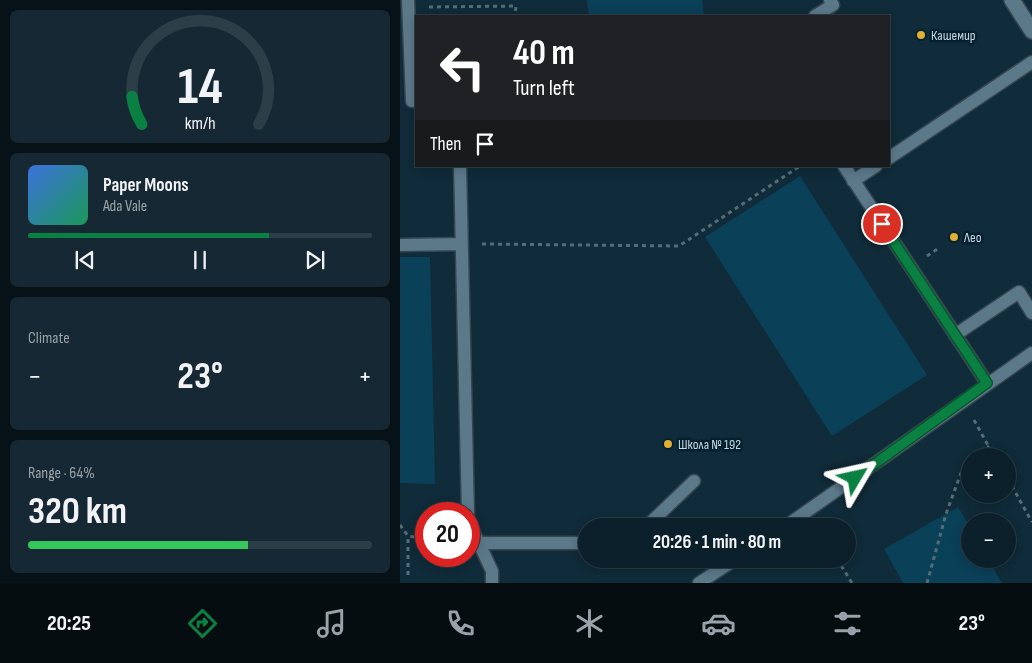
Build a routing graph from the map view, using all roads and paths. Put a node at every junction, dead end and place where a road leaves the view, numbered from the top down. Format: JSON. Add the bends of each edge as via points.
{"nodes":[{"id":1,"x":830,"y":0,"type":"edge"},
{"id":2,"x":1012,"y":0,"type":"edge"},
{"id":3,"x":408,"y":4,"type":"edge"},
{"id":4,"x":515,"y":15,"type":"edge"},
{"id":5,"x":817,"y":15,"type":"edge"},
{"id":6,"x":1032,"y":31,"type":"edge"},
{"id":7,"x":1032,"y":62,"type":"edge"},
{"id":8,"x":415,"y":100,"type":"edge"},
{"id":9,"x":890,"y":157,"type":"edge"},
{"id":10,"x":460,"y":167,"type":"edge"},
{"id":11,"x":798,"y":167,"type":"edge"},
{"id":12,"x":845,"y":167,"type":"edge"},
{"id":13,"x":874,"y":167,"type":"edge"},
{"id":14,"x":853,"y":181,"type":"junction"},
{"id":15,"x":461,"y":244,"type":"junction"},
{"id":16,"x":400,"y":245,"type":"edge"},
{"id":17,"x":939,"y":248,"type":"dead end"},
{"id":18,"x":926,"y":257,"type":"dead end"},
{"id":19,"x":1032,"y":313,"type":"edge"},
{"id":20,"x":955,"y":335,"type":"junction"},
{"id":21,"x":1032,"y":353,"type":"edge"},
{"id":22,"x":987,"y":383,"type":"junction"},
{"id":23,"x":963,"y":401,"type":"junction"},
{"id":24,"x":989,"y":446,"type":"joint"},
{"id":25,"x":986,"y":448,"type":"edge"},
{"id":26,"x":961,"y":473,"type":"edge"},
{"id":27,"x":694,"y":481,"type":"dead end"},
{"id":28,"x":1016,"y":493,"type":"edge"},
{"id":29,"x":468,"y":502,"type":"edge"},
{"id":30,"x":655,"y":518,"type":"edge"},
{"id":31,"x":797,"y":518,"type":"edge"},
{"id":32,"x":1032,"y":522,"type":"edge"},
{"id":33,"x":400,"y":525,"type":"edge"},
{"id":34,"x":408,"y":536,"type":"junction"},
{"id":35,"x":415,"y":537,"type":"edge"},
{"id":36,"x":578,"y":542,"type":"edge"},
{"id":37,"x":480,"y":543,"type":"edge"},
{"id":38,"x":480,"y":547,"type":"edge"},
{"id":39,"x":722,"y":568,"type":"edge"},
{"id":40,"x":843,"y":568,"type":"edge"},
{"id":41,"x":408,"y":575,"type":"dead end"},
{"id":42,"x":492,"y":583,"type":"edge"},
{"id":43,"x":699,"y":583,"type":"edge"},
{"id":44,"x":852,"y":583,"type":"edge"},
{"id":45,"x":927,"y":583,"type":"edge"}],
"edges":[{"from":1,"to":5,"type":"lane","via":[[833,5]]},
{"from":2,"to":6,"type":"street"},
{"from":3,"to":4,"type":"path","via":[[516,6]]},
{"from":3,"to":8,"type":"lane","via":[[412,100]]},
{"from":7,"to":9,"type":"lane"},
{"from":10,"to":15,"type":"lane"},
{"from":11,"to":15,"type":"path","via":[[679,246]]},
{"from":12,"to":14,"type":"lane"},
{"from":13,"to":14,"type":"lane"},
{"from":14,"to":20,"type":"lane"},
{"from":15,"to":16,"type":"lane"},
{"from":15,"to":29,"type":"lane"},
{"from":17,"to":18,"type":"path"},
{"from":19,"to":20,"type":"lane","via":[[1019,292]]},
{"from":20,"to":22,"type":"lane"},
{"from":21,"to":22,"type":"lane"},
{"from":22,"to":23,"type":"lane"},
{"from":23,"to":24,"type":"path"},
{"from":23,"to":31,"type":"lane"},
{"from":24,"to":25,"type":"path"},
{"from":26,"to":45,"type":"path"},
{"from":27,"to":30,"type":"lane"},
{"from":28,"to":32,"type":"path"},
{"from":33,"to":34,"type":"path"},
{"from":34,"to":35,"type":"path"},
{"from":34,"to":41,"type":"path"},
{"from":36,"to":37,"type":"lane"},
{"from":38,"to":42,"type":"lane","via":[[492,571]]},
{"from":39,"to":43,"type":"lane"},
{"from":40,"to":44,"type":"path"}]}
